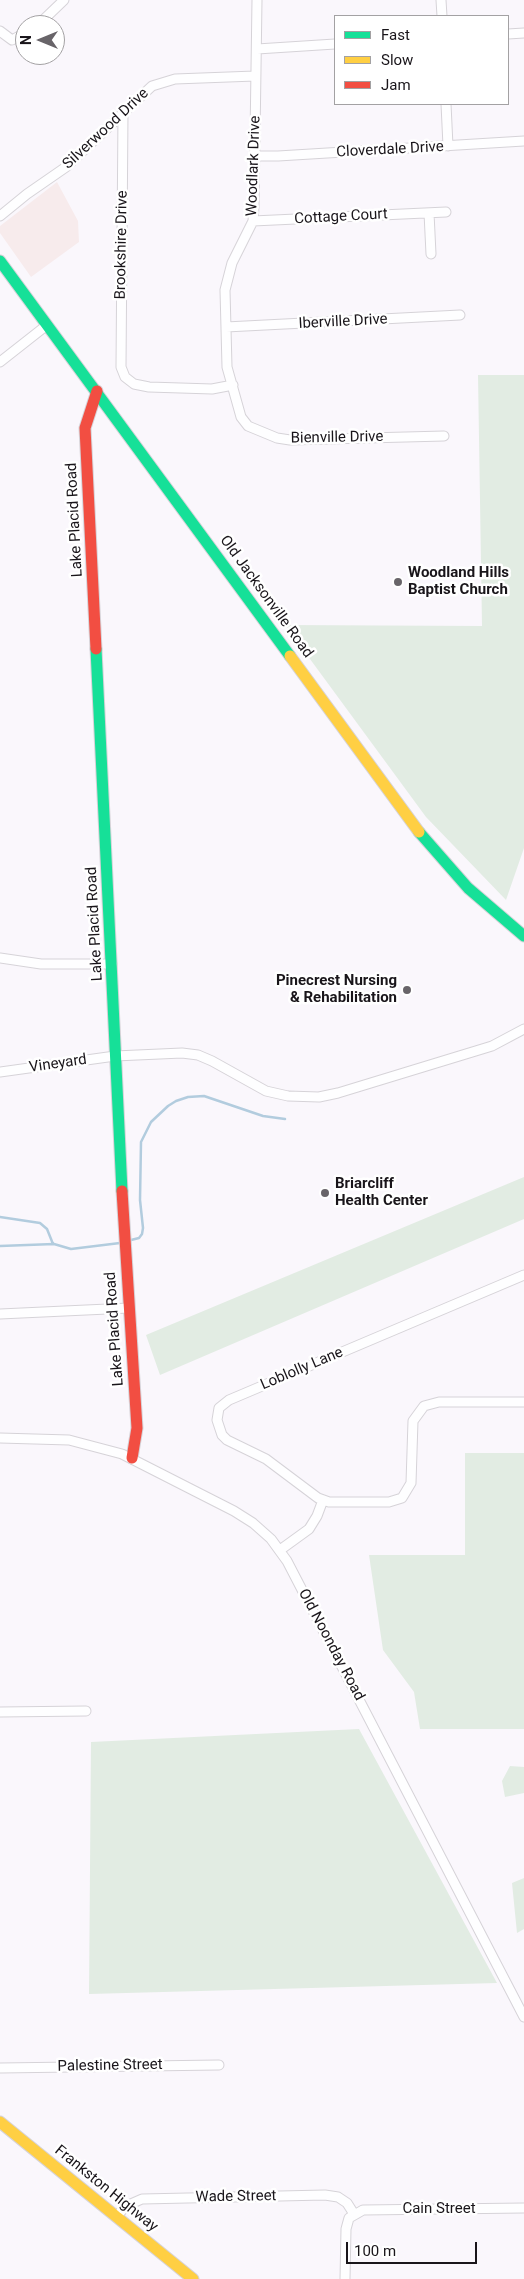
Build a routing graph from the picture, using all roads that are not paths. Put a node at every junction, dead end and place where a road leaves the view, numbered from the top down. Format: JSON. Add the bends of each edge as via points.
{"nodes":[{"id":1,"x":64,"y":0,"type":"edge"},
{"id":2,"x":257,"y":0,"type":"edge"},
{"id":3,"x":441,"y":0,"type":"edge"},
{"id":4,"x":48,"y":15,"type":"edge"},
{"id":5,"x":442,"y":15,"type":"edge"},
{"id":6,"x":0,"y":31,"type":"edge"},
{"id":7,"x":524,"y":33,"type":"edge"},
{"id":8,"x":509,"y":34,"type":"edge"},
{"id":9,"x":15,"y":38,"type":"edge"},
{"id":10,"x":334,"y":44,"type":"edge"},
{"id":11,"x":258,"y":49,"type":"junction"},
{"id":12,"x":255,"y":76,"type":"junction"},
{"id":13,"x":446,"y":105,"type":"edge"},
{"id":14,"x":123,"y":113,"type":"junction"},
{"id":15,"x":524,"y":141,"type":"edge"},
{"id":16,"x":448,"y":146,"type":"junction"},
{"id":17,"x":256,"y":156,"type":"junction"},
{"id":18,"x":429,"y":212,"type":"junction"},
{"id":19,"x":446,"y":212,"type":"dead end"},
{"id":20,"x":0,"y":216,"type":"edge"},
{"id":21,"x":253,"y":221,"type":"junction"},
{"id":22,"x":431,"y":254,"type":"dead end"},
{"id":23,"x":0,"y":261,"type":"edge"},
{"id":24,"x":460,"y":315,"type":"dead end"},
{"id":25,"x":47,"y":325,"type":"junction"},
{"id":26,"x":226,"y":328,"type":"junction"},
{"id":27,"x":0,"y":362,"type":"edge"},
{"id":28,"x":233,"y":385,"type":"junction"},
{"id":29,"x":97,"y":391,"type":"junction"},
{"id":30,"x":444,"y":436,"type":"dead end"},
{"id":31,"x":524,"y":936,"type":"edge"},
{"id":32,"x":0,"y":958,"type":"edge"},
{"id":33,"x":112,"y":964,"type":"junction"},
{"id":34,"x":524,"y":1029,"type":"edge"},
{"id":35,"x":115,"y":1056,"type":"junction"},
{"id":36,"x":0,"y":1072,"type":"edge"},
{"id":37,"x":524,"y":1275,"type":"edge"},
{"id":38,"x":128,"y":1308,"type":"junction"},
{"id":39,"x":0,"y":1314,"type":"edge"},
{"id":40,"x":524,"y":1402,"type":"edge"},
{"id":41,"x":0,"y":1438,"type":"edge"},
{"id":42,"x":132,"y":1458,"type":"junction"},
{"id":43,"x":323,"y":1500,"type":"junction"},
{"id":44,"x":280,"y":1550,"type":"junction"},
{"id":45,"x":86,"y":1711,"type":"dead end"},
{"id":46,"x":0,"y":1712,"type":"edge"},
{"id":47,"x":524,"y":2016,"type":"edge"},
{"id":48,"x":219,"y":2065,"type":"dead end"},
{"id":49,"x":0,"y":2068,"type":"edge"},
{"id":50,"x":0,"y":2122,"type":"edge"},
{"id":51,"x":524,"y":2208,"type":"edge"},
{"id":52,"x":354,"y":2214,"type":"junction"},
{"id":53,"x":116,"y":2217,"type":"junction"},
{"id":54,"x":193,"y":2279,"type":"edge"},
{"id":55,"x":345,"y":2279,"type":"edge"}],
"edges":[{"from":1,"to":4,"type":"street"},
{"from":2,"to":11,"type":"street","name":"Woodlark Drive"},
{"from":3,"to":5,"type":"street"},
{"from":6,"to":9,"type":"street","via":[[12,40]]},
{"from":7,"to":8,"type":"street"},
{"from":10,"to":11,"type":"street"},
{"from":11,"to":12,"type":"street","name":"Woodlark Drive"},
{"from":12,"to":14,"type":"street","name":"Silverwood Drive","via":[[164,81],[152,86]]},
{"from":12,"to":17,"type":"street","name":"Woodlark Drive"},
{"from":13,"to":16,"type":"street"},
{"from":14,"to":20,"type":"street","name":"Silverwood Drive","via":[[66,167]]},
{"from":14,"to":28,"type":"street","name":"Brookshire Drive","via":[[121,367],[125,377],[134,384],[149,387],[212,389]]},
{"from":15,"to":16,"type":"street","name":"Cloverdale Drive"},
{"from":16,"to":17,"type":"street","name":"Cloverdale Drive"},
{"from":17,"to":21,"type":"street","name":"Woodlark Drive"},
{"from":18,"to":19,"type":"street","name":"Cottage Court"},
{"from":18,"to":21,"type":"street","name":"Cottage Court"},
{"from":18,"to":22,"type":"street"},
{"from":21,"to":26,"type":"street","name":"Woodlark Drive","via":[[227,276]]},
{"from":23,"to":25,"type":"main road","name":"Old Jacksonville Road"},
{"from":24,"to":26,"type":"street","name":"Iberville Drive"},
{"from":25,"to":27,"type":"street"},
{"from":25,"to":29,"type":"main road","name":"Old Jacksonville Road"},
{"from":26,"to":28,"type":"street","name":"Woodlark Drive","via":[[227,367]]},
{"from":28,"to":30,"type":"street","name":"Bienville Drive","via":[[241,417],[248,426],[277,438]]},
{"from":29,"to":31,"type":"main road","name":"Old Jacksonville Road","via":[[421,835],[460,880]]},
{"from":29,"to":33,"type":"main road","name":"Lake Placid Road","via":[[85,428]]},
{"from":32,"to":33,"type":"street","via":[[41,964]]},
{"from":33,"to":35,"type":"main road","name":"Lake Placid Road"},
{"from":34,"to":35,"type":"street","name":"Vineyard","via":[[492,1046],[318,1097],[266,1091],[212,1061],[191,1054]]},
{"from":35,"to":36,"type":"street","name":"Vineyard"},
{"from":35,"to":38,"type":"main road","name":"Lake Placid Road"},
{"from":37,"to":43,"type":"street","name":"Loblolly Lane","via":[[219,1408],[217,1420],[227,1440],[266,1460]]},
{"from":38,"to":39,"type":"street"},
{"from":38,"to":42,"type":"main road","name":"Lake Placid Road","via":[[137,1428]]},
{"from":40,"to":43,"type":"street","via":[[439,1402],[424,1406],[413,1421],[412,1483],[402,1498],[382,1502]]},
{"from":41,"to":42,"type":"street","name":"Old Noonday Road","via":[[69,1440]]},
{"from":42,"to":44,"type":"street","name":"Old Noonday Road","via":[[244,1517],[262,1530]]},
{"from":43,"to":44,"type":"street","via":[[309,1530]]},
{"from":44,"to":47,"type":"street","name":"Old Noonday Road"},
{"from":45,"to":46,"type":"street"},
{"from":48,"to":49,"type":"street","name":"Palestine Street"},
{"from":50,"to":53,"type":"main road","name":"Frankston Highway"},
{"from":51,"to":52,"type":"street","name":"Cain Street","via":[[377,2209]]},
{"from":52,"to":53,"type":"street","name":"Wade Street","via":[[347,2202],[325,2196],[142,2199],[126,2206]]},
{"from":52,"to":55,"type":"street","via":[[349,2218],[346,2229]]},
{"from":53,"to":54,"type":"main road","name":"Frankston Highway"}]}
